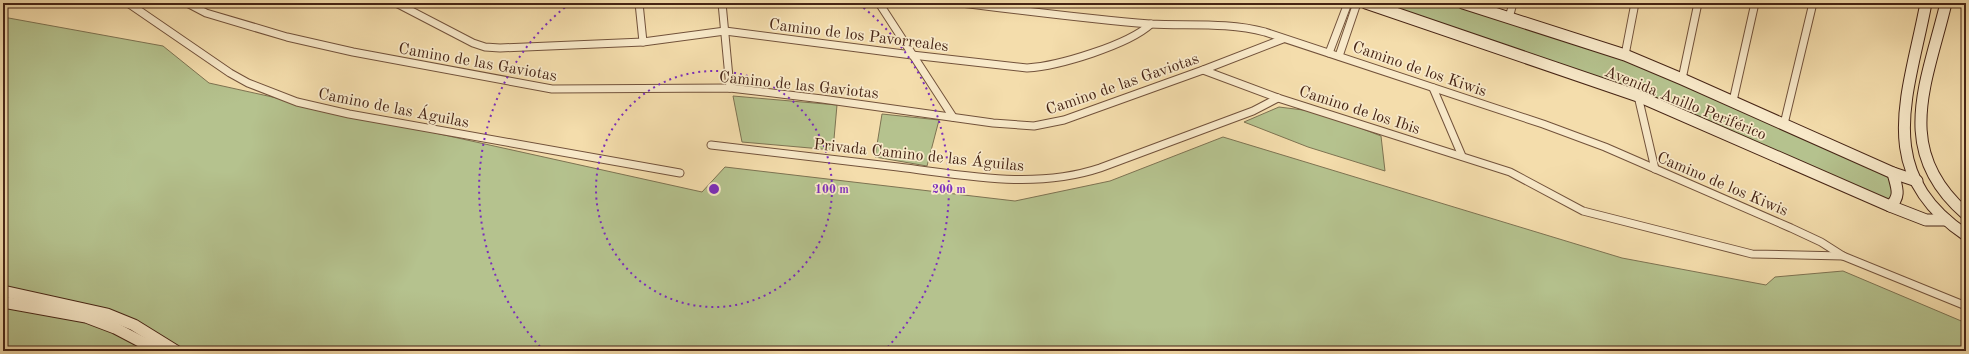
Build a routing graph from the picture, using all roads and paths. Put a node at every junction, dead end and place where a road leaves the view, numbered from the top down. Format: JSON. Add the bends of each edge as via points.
{"nodes":[{"id":1,"x":128,"y":3,"type":"edge"},
{"id":2,"x":187,"y":3,"type":"edge"},
{"id":3,"x":396,"y":3,"type":"edge"},
{"id":4,"x":639,"y":3,"type":"edge"},
{"id":5,"x":722,"y":3,"type":"edge"},
{"id":6,"x":879,"y":3,"type":"edge"},
{"id":7,"x":962,"y":3,"type":"edge"},
{"id":8,"x":1348,"y":3,"type":"edge"},
{"id":9,"x":1357,"y":3,"type":"edge"},
{"id":10,"x":1463,"y":3,"type":"edge"},
{"id":11,"x":1513,"y":3,"type":"edge"},
{"id":12,"x":1635,"y":3,"type":"edge"},
{"id":13,"x":1698,"y":3,"type":"edge"},
{"id":14,"x":1755,"y":3,"type":"edge"},
{"id":15,"x":1813,"y":3,"type":"edge"},
{"id":16,"x":1926,"y":3,"type":"edge"},
{"id":17,"x":1946,"y":3,"type":"edge"},
{"id":18,"x":1369,"y":4,"type":"edge"},
{"id":19,"x":1019,"y":7,"type":"edge"},
{"id":20,"x":1509,"y":18,"type":"junction"},
{"id":21,"x":1151,"y":24,"type":"junction"},
{"id":22,"x":725,"y":30,"type":"junction"},
{"id":23,"x":1283,"y":39,"type":"junction"},
{"id":24,"x":643,"y":42,"type":"junction"},
{"id":25,"x":1329,"y":53,"type":"junction"},
{"id":26,"x":912,"y":55,"type":"junction"},
{"id":27,"x":1625,"y":55,"type":"junction"},
{"id":28,"x":1338,"y":56,"type":"junction"},
{"id":29,"x":1203,"y":70,"type":"junction"},
{"id":30,"x":1682,"y":79,"type":"junction"},
{"id":31,"x":730,"y":88,"type":"junction"},
{"id":32,"x":1433,"y":88,"type":"junction"},
{"id":33,"x":1638,"y":96,"type":"junction"},
{"id":34,"x":1278,"y":98,"type":"junction"},
{"id":35,"x":1733,"y":101,"type":"junction"},
{"id":36,"x":953,"y":117,"type":"junction"},
{"id":37,"x":1784,"y":124,"type":"junction"},
{"id":38,"x":711,"y":145,"type":"dead end"},
{"id":39,"x":1462,"y":156,"type":"junction"},
{"id":40,"x":1655,"y":169,"type":"junction"},
{"id":41,"x":1510,"y":172,"type":"joint"},
{"id":42,"x":680,"y":173,"type":"dead end"},
{"id":43,"x":1893,"y":173,"type":"junction"},
{"id":44,"x":1917,"y":181,"type":"junction"},
{"id":45,"x":1890,"y":206,"type":"junction"},
{"id":46,"x":1966,"y":214,"type":"edge"},
{"id":47,"x":1946,"y":220,"type":"junction"},
{"id":48,"x":1966,"y":236,"type":"edge"},
{"id":49,"x":1843,"y":256,"type":"junction"},
{"id":50,"x":3,"y":291,"type":"edge"},
{"id":51,"x":3,"y":302,"type":"edge"},
{"id":52,"x":1966,"y":306,"type":"edge"},
{"id":53,"x":159,"y":351,"type":"edge"},
{"id":54,"x":176,"y":351,"type":"edge"}],
"edges":[{"from":1,"to":42,"type":"street","name":"Camino de las Águilas","via":[[230,73],[272,94],[297,102],[409,125]]},
{"from":2,"to":31,"type":"street","name":"Camino de las Gaviotas","via":[[206,13],[287,37],[540,87],[570,91]]},
{"from":3,"to":24,"type":"street","name":"Camino de los Pavorreales","via":[[485,47]]},
{"from":4,"to":24,"type":"street"},
{"from":5,"to":22,"type":"street"},
{"from":6,"to":26,"type":"street"},
{"from":7,"to":19,"type":"street","name":"Camino de los Kiwis"},
{"from":8,"to":25,"type":"street"},
{"from":9,"to":28,"type":"street"},
{"from":10,"to":20,"type":"street","name":"Avenida Anillo Periférico"},
{"from":11,"to":20,"type":"street"},
{"from":12,"to":27,"type":"street"},
{"from":13,"to":30,"type":"street"},
{"from":14,"to":35,"type":"street"},
{"from":15,"to":37,"type":"street"},
{"from":16,"to":44,"type":"street","via":[[1904,113],[1906,154]]},
{"from":17,"to":46,"type":"street","via":[[1920,113],[1920,136],[1932,175],[1951,201]]},
{"from":18,"to":33,"type":"street","name":"Avenida Anillo Periférico"},
{"from":19,"to":21,"type":"street","name":"Camino de los Kiwis"},
{"from":20,"to":27,"type":"street","name":"Avenida Anillo Periférico"},
{"from":21,"to":23,"type":"street","name":"Camino de los Kiwis","via":[[1250,28]]},
{"from":21,"to":26,"type":"street","name":"Camino de los Pavorreales","via":[[1145,30],[1120,42],[1043,67],[1027,68]]},
{"from":22,"to":24,"type":"street","name":"Camino de los Pavorreales"},
{"from":22,"to":26,"type":"street","name":"Camino de los Pavorreales"},
{"from":22,"to":31,"type":"street"},
{"from":23,"to":25,"type":"street","name":"Camino de los Kiwis"},
{"from":23,"to":29,"type":"street","name":"Camino de las Gaviotas"},
{"from":25,"to":28,"type":"street","name":"Camino de los Kiwis"},
{"from":26,"to":36,"type":"street"},
{"from":27,"to":30,"type":"street","name":"Avenida Anillo Periférico"},
{"from":28,"to":32,"type":"street","name":"Camino de los Kiwis"},
{"from":29,"to":34,"type":"street","name":"Camino de los Ibis"},
{"from":29,"to":36,"type":"street","name":"Camino de las Gaviotas","via":[[1064,120],[1046,124],[993,124]]},
{"from":30,"to":35,"type":"street","name":"Avenida Anillo Periférico"},
{"from":31,"to":36,"type":"street","name":"Camino de las Gaviotas"},
{"from":32,"to":39,"type":"street"},
{"from":32,"to":40,"type":"street","name":"Camino de los Kiwis","via":[[1605,147]]},
{"from":33,"to":40,"type":"street"},
{"from":33,"to":45,"type":"street","name":"Avenida Anillo Periférico"},
{"from":34,"to":38,"type":"street","name":"Privada Camino de las Águilas","via":[[1253,111],[1100,168],[1042,179],[990,178]]},
{"from":34,"to":39,"type":"street","name":"Camino de los Ibis"},
{"from":35,"to":37,"type":"street","name":"Avenida Anillo Periférico"},
{"from":37,"to":43,"type":"street","name":"Avenida Anillo Periférico"},
{"from":39,"to":41,"type":"street","name":"Camino de los Ibis"},
{"from":40,"to":49,"type":"street","name":"Camino de los Kiwis","via":[[1791,228]]},
{"from":41,"to":49,"type":"street","name":"Camino de los Kiwis","via":[[1584,211],[1721,247],[1752,254]]},
{"from":43,"to":44,"type":"street","name":"Avenida Anillo Periférico"},
{"from":43,"to":45,"type":"street","via":[[1898,192],[1896,200]]},
{"from":44,"to":47,"type":"street","via":[[1928,202]]},
{"from":45,"to":47,"type":"street","name":"Avenida Anillo Periférico","via":[[1926,220]]},
{"from":47,"to":48,"type":"street"},
{"from":49,"to":52,"type":"street","name":"Camino de los Kiwis"},
{"from":50,"to":54,"type":"street","via":[[107,314],[134,325]]},
{"from":51,"to":53,"type":"street","via":[[86,317],[115,328]]}]}
